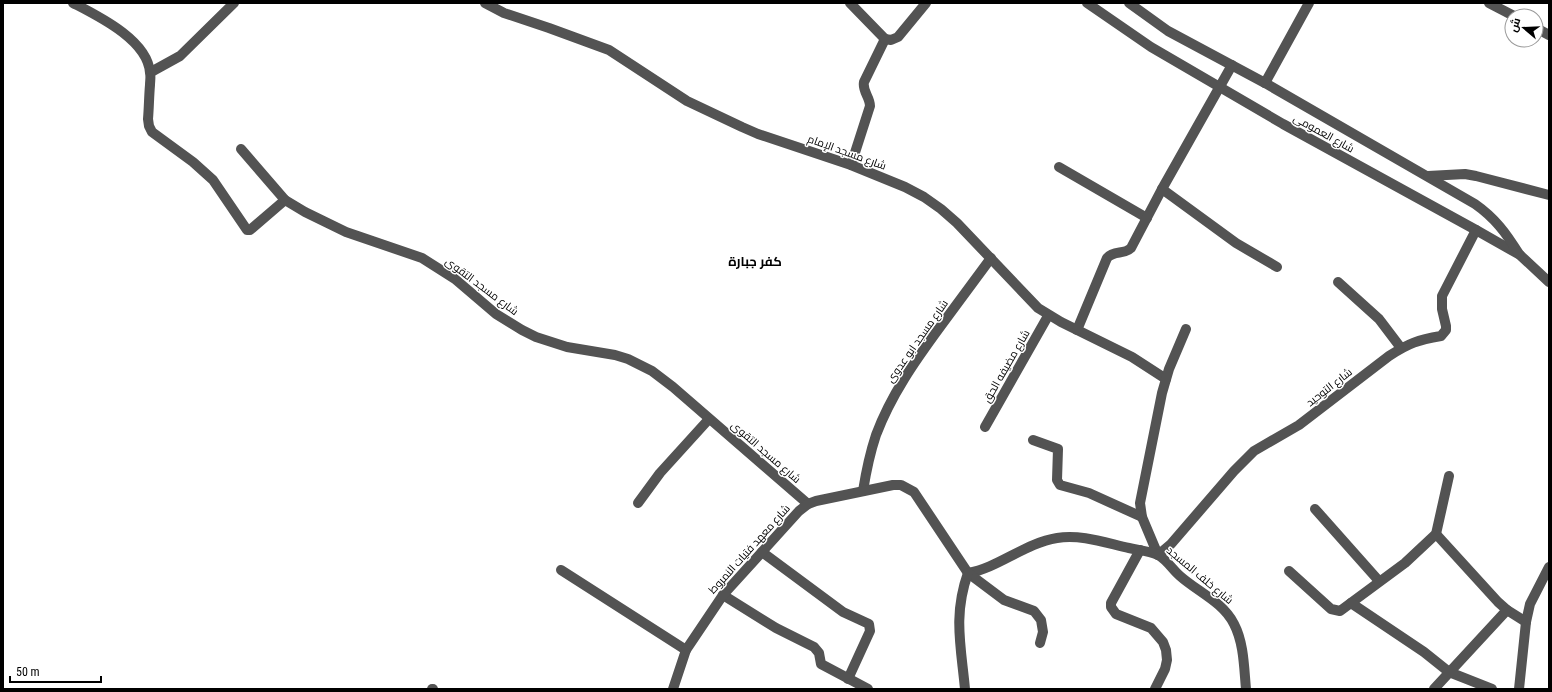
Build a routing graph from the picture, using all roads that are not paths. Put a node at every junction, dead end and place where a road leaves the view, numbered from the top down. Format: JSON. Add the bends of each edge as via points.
{"nodes":[{"id":1,"x":73,"y":3,"type":"edge"},
{"id":2,"x":234,"y":3,"type":"edge"},
{"id":3,"x":485,"y":3,"type":"edge"},
{"id":4,"x":850,"y":3,"type":"edge"},
{"id":5,"x":926,"y":3,"type":"edge"},
{"id":6,"x":1087,"y":3,"type":"edge"},
{"id":7,"x":1129,"y":3,"type":"edge"},
{"id":8,"x":1309,"y":3,"type":"edge"},
{"id":9,"x":1489,"y":3,"type":"edge"},
{"id":10,"x":1504,"y":11,"type":"edge"},
{"id":11,"x":885,"y":39,"type":"junction"},
{"id":12,"x":1232,"y":65,"type":"junction"},
{"id":13,"x":150,"y":72,"type":"junction"},
{"id":14,"x":1265,"y":83,"type":"junction"},
{"id":15,"x":1220,"y":87,"type":"junction"},
{"id":16,"x":241,"y":149,"type":"dead end"},
{"id":17,"x":851,"y":165,"type":"junction"},
{"id":18,"x":1059,"y":168,"type":"dead end"},
{"id":19,"x":1428,"y":176,"type":"junction"},
{"id":20,"x":1162,"y":190,"type":"junction"},
{"id":21,"x":1549,"y":195,"type":"edge"},
{"id":22,"x":285,"y":200,"type":"junction"},
{"id":23,"x":1147,"y":218,"type":"junction"},
{"id":24,"x":1476,"y":230,"type":"junction"},
{"id":25,"x":1520,"y":255,"type":"junction"},
{"id":26,"x":991,"y":258,"type":"junction"},
{"id":27,"x":1278,"y":267,"type":"dead end"},
{"id":28,"x":1338,"y":282,"type":"dead end"},
{"id":29,"x":1549,"y":282,"type":"edge"},
{"id":30,"x":1048,"y":316,"type":"junction"},
{"id":31,"x":1186,"y":329,"type":"dead end"},
{"id":32,"x":1077,"y":330,"type":"junction"},
{"id":33,"x":1401,"y":348,"type":"junction"},
{"id":34,"x":1166,"y":379,"type":"junction"},
{"id":35,"x":709,"y":419,"type":"junction"},
{"id":36,"x":985,"y":427,"type":"dead end"},
{"id":37,"x":1033,"y":440,"type":"dead end"},
{"id":38,"x":1449,"y":476,"type":"dead end"},
{"id":39,"x":863,"y":491,"type":"junction"},
{"id":40,"x":638,"y":503,"type":"dead end"},
{"id":41,"x":808,"y":504,"type":"junction"},
{"id":42,"x":1315,"y":509,"type":"dead end"},
{"id":43,"x":1142,"y":517,"type":"junction"},
{"id":44,"x":1436,"y":534,"type":"junction"},
{"id":45,"x":1140,"y":550,"type":"junction"},
{"id":46,"x":762,"y":552,"type":"junction"},
{"id":47,"x":1158,"y":555,"type":"junction"},
{"id":48,"x":1549,"y":567,"type":"edge"},
{"id":49,"x":561,"y":570,"type":"dead end"},
{"id":50,"x":1289,"y":571,"type":"dead end"},
{"id":51,"x":968,"y":573,"type":"junction"},
{"id":52,"x":1379,"y":581,"type":"junction"},
{"id":53,"x":723,"y":595,"type":"junction"},
{"id":54,"x":1351,"y":603,"type":"junction"},
{"id":55,"x":1507,"y":610,"type":"junction"},
{"id":56,"x":1526,"y":622,"type":"junction"},
{"id":57,"x":1040,"y":643,"type":"dead end"},
{"id":58,"x":686,"y":650,"type":"junction"},
{"id":59,"x":1449,"y":672,"type":"junction"},
{"id":60,"x":848,"y":679,"type":"junction"},
{"id":61,"x":675,"y":688,"type":"edge"},
{"id":62,"x":868,"y":689,"type":"edge"},
{"id":63,"x":965,"y":689,"type":"edge"},
{"id":64,"x":1155,"y":689,"type":"edge"},
{"id":65,"x":1246,"y":689,"type":"edge"},
{"id":66,"x":1434,"y":689,"type":"edge"},
{"id":67,"x":1492,"y":689,"type":"edge"},
{"id":68,"x":1519,"y":689,"type":"edge"}],
"edges":[{"from":1,"to":13,"type":"street","via":[[109,24],[133,42],[146,60]]},
{"from":2,"to":13,"type":"street","via":[[180,56]]},
{"from":3,"to":17,"type":"street","name":"شارع مسجد الإمام","via":[[504,13],[609,50],[687,101],[742,127]]},
{"from":4,"to":11,"type":"street"},
{"from":5,"to":11,"type":"street","via":[[898,37]]},
{"from":6,"to":15,"type":"street","name":"شارع العمومى","via":[[1151,47]]},
{"from":7,"to":12,"type":"street","via":[[1168,31]]},
{"from":8,"to":14,"type":"street"},
{"from":9,"to":10,"type":"street"},
{"from":11,"to":17,"type":"street","via":[[864,82],[870,106]]},
{"from":12,"to":14,"type":"street"},
{"from":12,"to":15,"type":"street"},
{"from":13,"to":22,"type":"street","via":[[148,119],[152,132],[213,180],[247,230]]},
{"from":14,"to":19,"type":"street"},
{"from":15,"to":20,"type":"street"},
{"from":15,"to":24,"type":"street","name":"شارع العمومى"},
{"from":16,"to":22,"type":"street","name":"شارع مسجد التقوى"},
{"from":17,"to":26,"type":"street","name":"شارع مسجد الإمام","via":[[924,197],[957,223]]},
{"from":18,"to":23,"type":"street"},
{"from":19,"to":21,"type":"street","via":[[1465,174]]},
{"from":19,"to":25,"type":"street","via":[[1488,213],[1500,225]]},
{"from":20,"to":23,"type":"street"},
{"from":20,"to":27,"type":"street","via":[[1236,243]]},
{"from":22,"to":35,"type":"street","name":"شارع مسجد التقوى","via":[[346,232],[422,258],[455,278],[496,314],[536,337],[567,347],[616,355],[641,364],[663,379]]},
{"from":23,"to":32,"type":"street","via":[[1129,250],[1114,253],[1107,258]]},
{"from":24,"to":25,"type":"street","name":"شارع العمومى"},
{"from":24,"to":33,"type":"street","name":"شارع التوحيد","via":[[1442,296],[1446,326],[1444,334]]},
{"from":25,"to":29,"type":"street","name":"شارع العمومى"},
{"from":26,"to":30,"type":"street","name":"شارع مسجد الإمام"},
{"from":26,"to":39,"type":"street","name":"شارع مسجد ابو عدوى","via":[[900,384],[876,435]]},
{"from":28,"to":33,"type":"street","via":[[1379,318]]},
{"from":30,"to":32,"type":"street","name":"شارع مسجد الإمام"},
{"from":30,"to":36,"type":"street","name":"شارع مضيفه الحق"},
{"from":31,"to":34,"type":"street"},
{"from":32,"to":34,"type":"street","name":"شارع مسجد الإمام","via":[[1132,357]]},
{"from":33,"to":47,"type":"street","name":"شارع التوحيد","via":[[1299,425],[1254,451]]},
{"from":34,"to":43,"type":"street","via":[[1140,503]]},
{"from":35,"to":40,"type":"street","via":[[660,473]]},
{"from":35,"to":41,"type":"street","name":"شارع مسجد التقوى"},
{"from":37,"to":43,"type":"street","via":[[1058,449],[1057,480],[1060,485],[1089,493]]},
{"from":38,"to":44,"type":"street"},
{"from":39,"to":41,"type":"street","name":"شارع معهد فتيات النمروط","via":[[816,500]]},
{"from":39,"to":51,"type":"street","name":"شارع معهد فتيات النمروط","via":[[901,485],[914,492]]},
{"from":41,"to":46,"type":"street","name":"شارع معهد فتيات النمروط"},
{"from":42,"to":52,"type":"street"},
{"from":43,"to":47,"type":"street"},
{"from":44,"to":52,"type":"street","via":[[1405,563]]},
{"from":44,"to":55,"type":"street"},
{"from":45,"to":47,"type":"street","name":"شارع خلف المسجد"},
{"from":45,"to":51,"type":"street","name":"شارع خلف المسجد","via":[[1092,539],[1058,538],[1035,544],[980,570]]},
{"from":45,"to":64,"type":"street","via":[[1111,607],[1116,614],[1152,628],[1163,642],[1166,664]]},
{"from":46,"to":53,"type":"street","name":"شارع معهد فتيات النمروط"},
{"from":46,"to":60,"type":"street","via":[[843,612],[869,624],[870,630]]},
{"from":47,"to":65,"type":"street","name":"شارع خلف المسجد","via":[[1179,576],[1228,614],[1238,634]]},
{"from":48,"to":56,"type":"street","via":[[1530,604]]},
{"from":49,"to":58,"type":"street"},
{"from":50,"to":54,"type":"street","via":[[1331,609],[1340,611]]},
{"from":51,"to":57,"type":"street","name":"شارع معهد فتيات النمروط","via":[[1004,600],[1034,611],[1041,620],[1043,632]]},
{"from":51,"to":63,"type":"street","via":[[958,615]]},
{"from":52,"to":54,"type":"street"},
{"from":53,"to":58,"type":"street","name":"شارع معهد فتيات النمروط"},
{"from":53,"to":60,"type":"street","via":[[776,628],[814,647],[819,653],[821,664]]},
{"from":54,"to":59,"type":"street"},
{"from":55,"to":56,"type":"street"},
{"from":55,"to":59,"type":"street"},
{"from":56,"to":68,"type":"street"},
{"from":58,"to":61,"type":"street","name":"شارع معهد فتيات النمروط"},
{"from":59,"to":66,"type":"street"},
{"from":59,"to":67,"type":"street"},
{"from":60,"to":62,"type":"street"}]}
